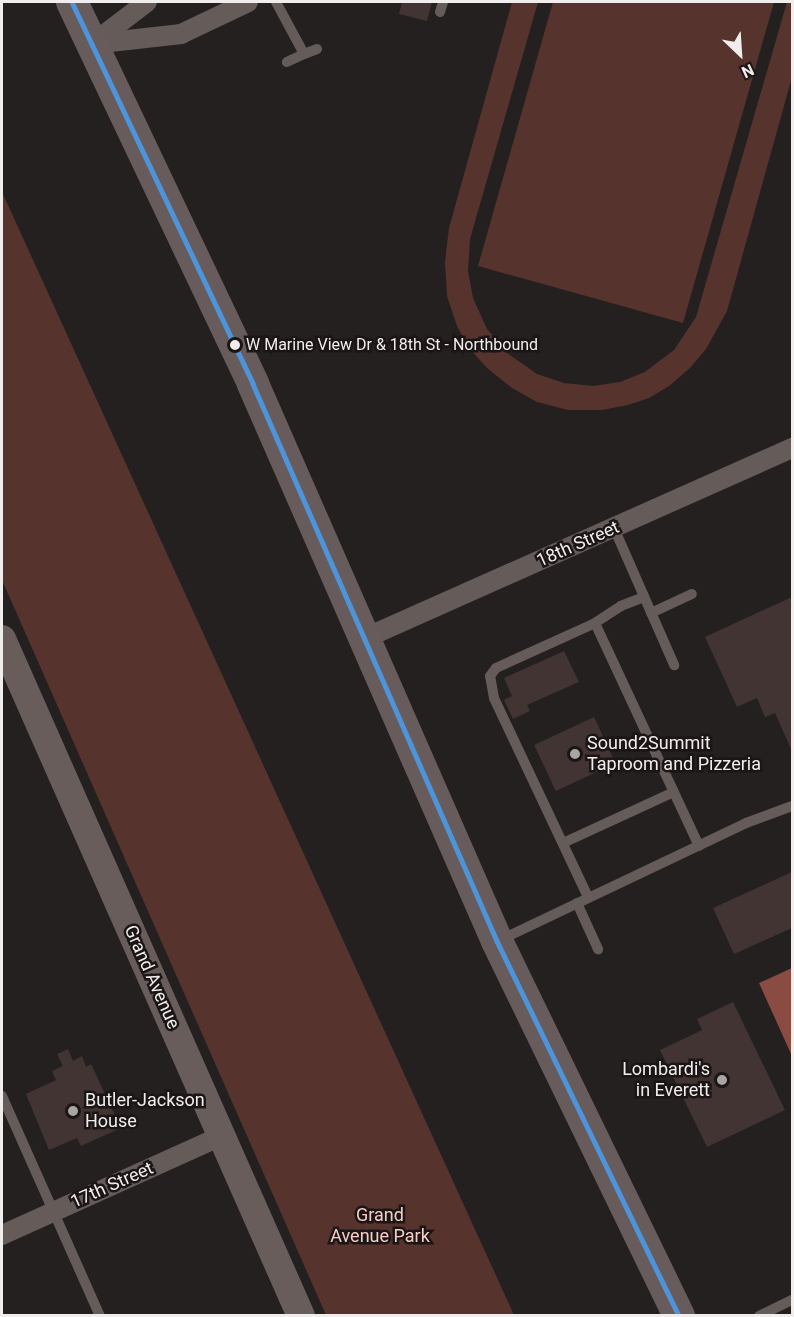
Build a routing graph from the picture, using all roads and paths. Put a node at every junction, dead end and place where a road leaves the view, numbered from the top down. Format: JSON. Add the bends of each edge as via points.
{"nodes":[{"id":1,"x":72,"y":2,"type":"edge"},
{"id":2,"x":147,"y":2,"type":"edge"},
{"id":3,"x":248,"y":2,"type":"edge"},
{"id":4,"x":276,"y":2,"type":"edge"},
{"id":5,"x":92,"y":44,"type":"junction"},
{"id":6,"x":317,"y":49,"type":"dead end"},
{"id":7,"x":304,"y":54,"type":"junction"},
{"id":8,"x":287,"y":62,"type":"dead end"},
{"id":9,"x":792,"y":448,"type":"edge"},
{"id":10,"x":792,"y":453,"type":"edge"},
{"id":11,"x":766,"y":459,"type":"junction"},
{"id":12,"x":614,"y":528,"type":"junction"},
{"id":13,"x":692,"y":594,"type":"dead end"},
{"id":14,"x":644,"y":597,"type":"junction"},
{"id":15,"x":651,"y":613,"type":"junction"},
{"id":16,"x":595,"y":623,"type":"junction"},
{"id":17,"x":363,"y":639,"type":"junction"},
{"id":18,"x":4,"y":653,"type":"edge"},
{"id":19,"x":674,"y":665,"type":"dead end"},
{"id":20,"x":674,"y":792,"type":"junction"},
{"id":21,"x":792,"y":806,"type":"edge"},
{"id":22,"x":563,"y":843,"type":"junction"},
{"id":23,"x":699,"y":846,"type":"junction"},
{"id":24,"x":588,"y":897,"type":"junction"},
{"id":25,"x":577,"y":903,"type":"junction"},
{"id":26,"x":497,"y":941,"type":"junction"},
{"id":27,"x":598,"y":949,"type":"dead end"},
{"id":28,"x":2,"y":1096,"type":"edge"},
{"id":29,"x":223,"y":1135,"type":"junction"},
{"id":30,"x":54,"y":1211,"type":"junction"},
{"id":31,"x":2,"y":1235,"type":"edge"},
{"id":32,"x":792,"y":1300,"type":"edge"},
{"id":33,"x":100,"y":1316,"type":"edge"},
{"id":34,"x":301,"y":1316,"type":"edge"},
{"id":35,"x":679,"y":1316,"type":"edge"},
{"id":36,"x":759,"y":1316,"type":"edge"}],
"edges":[{"from":1,"to":5,"type":"main road"},
{"from":2,"to":5,"type":"street"},
{"from":3,"to":5,"type":"street","via":[[181,34]]},
{"from":4,"to":7,"type":"lane"},
{"from":5,"to":17,"type":"main road","via":[[253,384]]},
{"from":6,"to":7,"type":"lane"},
{"from":7,"to":8,"type":"lane"},
{"from":9,"to":11,"type":"street","name":"18th Street"},
{"from":10,"to":11,"type":"lane"},
{"from":11,"to":12,"type":"street","name":"18th Street"},
{"from":12,"to":14,"type":"lane"},
{"from":12,"to":17,"type":"street","name":"18th Street"},
{"from":13,"to":15,"type":"lane"},
{"from":14,"to":15,"type":"lane"},
{"from":14,"to":16,"type":"lane"},
{"from":15,"to":19,"type":"lane"},
{"from":16,"to":20,"type":"lane"},
{"from":16,"to":22,"type":"lane","via":[[496,668],[490,676],[494,698]]},
{"from":17,"to":26,"type":"main road"},
{"from":18,"to":29,"type":"street","name":"Grand Avenue"},
{"from":20,"to":22,"type":"lane"},
{"from":20,"to":23,"type":"lane"},
{"from":21,"to":23,"type":"lane"},
{"from":22,"to":24,"type":"lane"},
{"from":23,"to":24,"type":"lane"},
{"from":24,"to":25,"type":"lane"},
{"from":25,"to":26,"type":"lane"},
{"from":25,"to":27,"type":"lane"},
{"from":26,"to":35,"type":"main road"},
{"from":28,"to":30,"type":"lane"},
{"from":29,"to":30,"type":"street","name":"17th Street"},
{"from":29,"to":34,"type":"street","name":"Grand Avenue"},
{"from":30,"to":31,"type":"street","name":"17th Street"},
{"from":30,"to":33,"type":"lane"},
{"from":32,"to":36,"type":"lane"}]}
